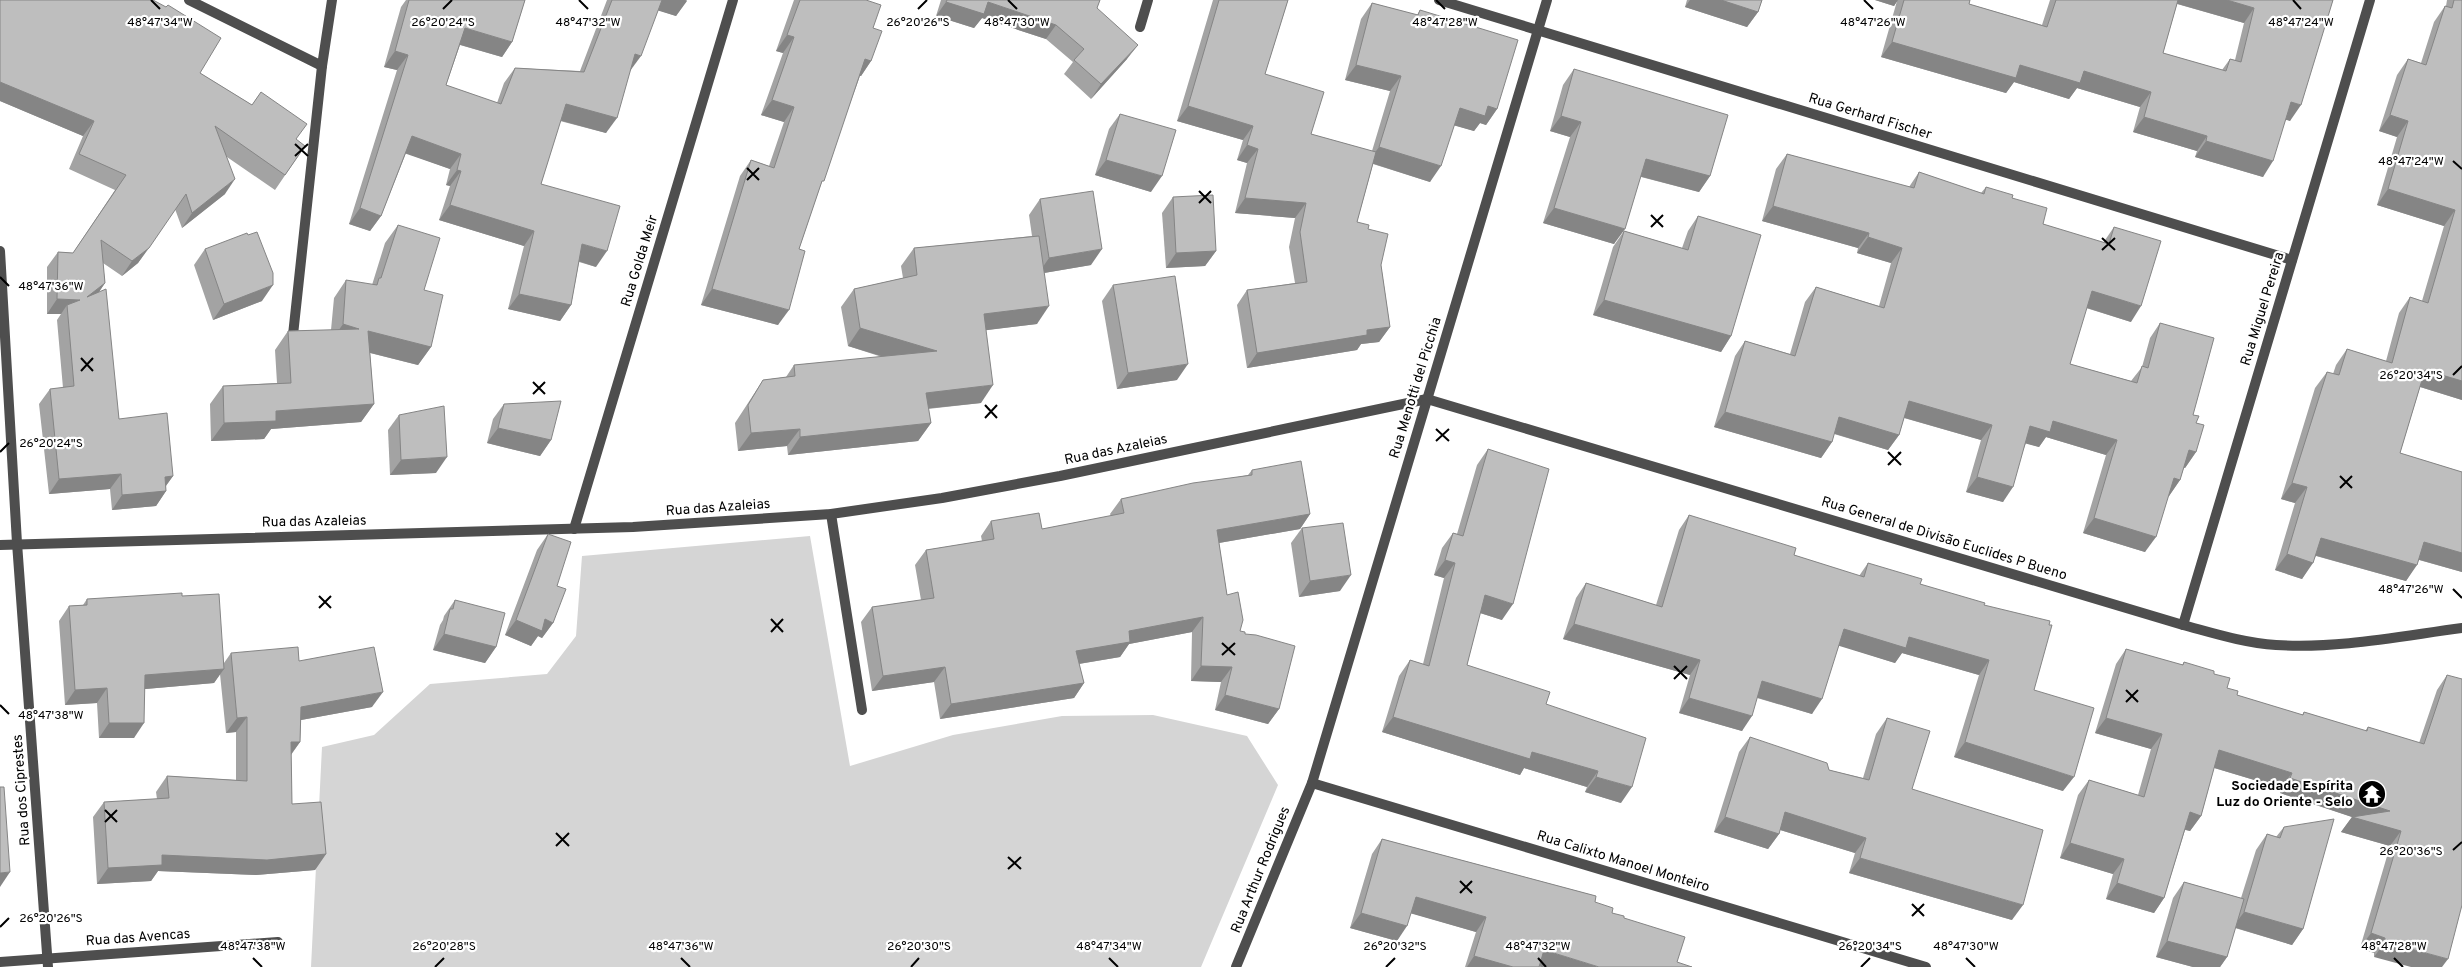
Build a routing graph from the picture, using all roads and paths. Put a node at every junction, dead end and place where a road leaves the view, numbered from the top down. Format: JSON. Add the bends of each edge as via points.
{"nodes":[{"id":1,"x":188,"y":0,"type":"edge"},
{"id":2,"x":332,"y":0,"type":"edge"},
{"id":3,"x":733,"y":0,"type":"edge"},
{"id":4,"x":1148,"y":0,"type":"edge"},
{"id":5,"x":1439,"y":0,"type":"edge"},
{"id":6,"x":1547,"y":0,"type":"edge"},
{"id":7,"x":2370,"y":0,"type":"edge"},
{"id":8,"x":1140,"y":27,"type":"dead end"},
{"id":9,"x":1538,"y":30,"type":"junction"},
{"id":10,"x":322,"y":66,"type":"junction"},
{"id":11,"x":0,"y":251,"type":"edge"},
{"id":12,"x":2292,"y":260,"type":"junction"},
{"id":13,"x":293,"y":335,"type":"edge"},
{"id":14,"x":1427,"y":399,"type":"junction"},
{"id":15,"x":831,"y":514,"type":"junction"},
{"id":16,"x":574,"y":529,"type":"junction"},
{"id":17,"x":17,"y":543,"type":"junction"},
{"id":18,"x":0,"y":545,"type":"edge"},
{"id":19,"x":2182,"y":625,"type":"junction"},
{"id":20,"x":2462,"y":628,"type":"edge"},
{"id":21,"x":862,"y":710,"type":"dead end"},
{"id":22,"x":1312,"y":783,"type":"junction"},
{"id":23,"x":278,"y":942,"type":"dead end"},
{"id":24,"x":0,"y":962,"type":"edge"},
{"id":25,"x":48,"y":963,"type":"edge"},
{"id":26,"x":1236,"y":967,"type":"edge"},
{"id":27,"x":1926,"y":967,"type":"edge"}],
"edges":[{"from":1,"to":10,"type":"street"},
{"from":2,"to":10,"type":"street"},
{"from":3,"to":16,"type":"street","name":"Rua Golda Meir"},
{"from":4,"to":8,"type":"street"},
{"from":5,"to":9,"type":"street","name":"Rua Gerhard Fischer"},
{"from":6,"to":9,"type":"street","name":"Rua Menotti del Picchia"},
{"from":7,"to":12,"type":"street","name":"Rua Miguel Pereira"},
{"from":9,"to":12,"type":"street","name":"Rua Gerhard Fischer"},
{"from":9,"to":14,"type":"street","name":"Rua Menotti del Picchia"},
{"from":10,"to":13,"type":"street"},
{"from":11,"to":17,"type":"street","name":"Rua dos Ciprestes"},
{"from":12,"to":19,"type":"street","name":"Rua Miguel Pereira"},
{"from":14,"to":15,"type":"street","name":"Rua das Azaleias","via":[[1051,477],[942,498]]},
{"from":14,"to":19,"type":"street","name":"Rua General de Divisão Euclides P Bueno"},
{"from":14,"to":22,"type":"street","name":"Rua Menotti del Picchia"},
{"from":15,"to":16,"type":"street","name":"Rua das Azaleias"},
{"from":15,"to":21,"type":"street"},
{"from":16,"to":17,"type":"street","name":"Rua das Azaleias"},
{"from":17,"to":18,"type":"street","name":"Rua das Azaleias"},
{"from":17,"to":25,"type":"street","name":"Rua dos Ciprestes"},
{"from":19,"to":20,"type":"street","name":"Rua General de Divisão Euclides P Bueno","via":[[2237,640],[2313,646]]},
{"from":22,"to":26,"type":"street","name":"Rua Arthur Rodrigues"},
{"from":22,"to":27,"type":"street","name":"Rua Calixto Manoel Monteiro"},
{"from":23,"to":25,"type":"street","name":"Rua das Avencas"},
{"from":24,"to":25,"type":"street","name":"Rua das Avencas"}]}
